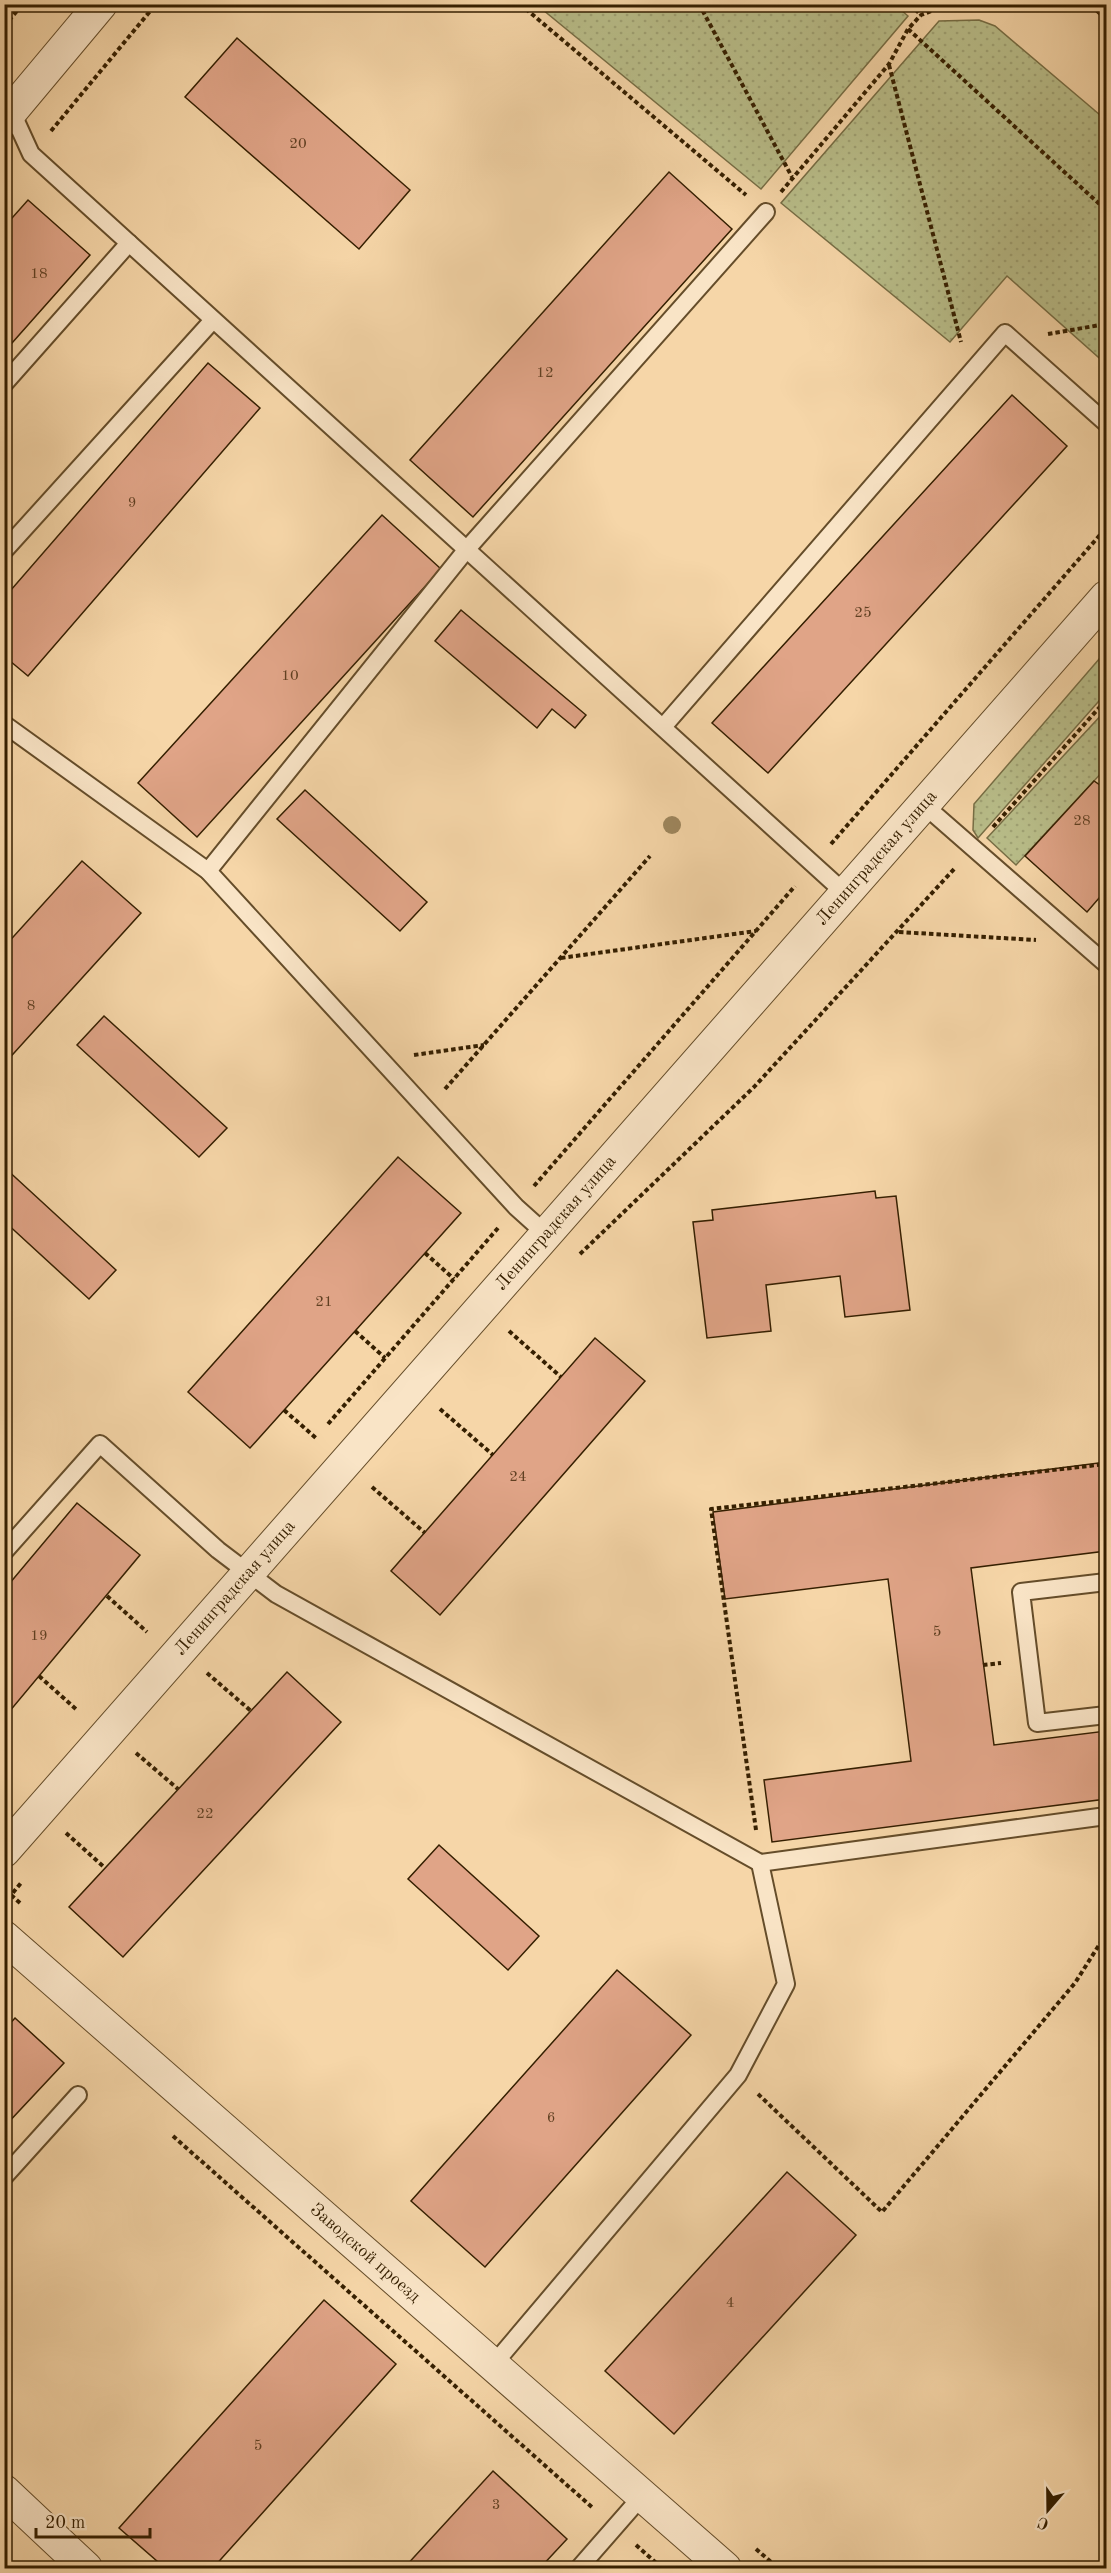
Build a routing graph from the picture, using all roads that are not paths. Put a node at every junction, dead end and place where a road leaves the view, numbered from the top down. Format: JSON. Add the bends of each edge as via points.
{"nodes":[{"id":1,"x":101,"y":4,"type":"edge"},
{"id":2,"x":7,"y":111,"type":"edge"},
{"id":3,"x":766,"y":212,"type":"road end"},
{"id":4,"x":129,"y":243,"type":"junction"},
{"id":5,"x":213,"y":320,"type":"junction"},
{"id":6,"x":4,"y":384,"type":"edge"},
{"id":7,"x":1107,"y":423,"type":"edge"},
{"id":8,"x":467,"y":549,"type":"junction"},
{"id":9,"x":4,"y":551,"type":"edge"},
{"id":10,"x":1107,"y":597,"type":"edge"},
{"id":11,"x":4,"y":724,"type":"edge"},
{"id":12,"x":663,"y":727,"type":"junction"},
{"id":13,"x":924,"y":805,"type":"junction"},
{"id":14,"x":208,"y":872,"type":"junction"},
{"id":15,"x":846,"y":894,"type":"junction"},
{"id":16,"x":1107,"y":964,"type":"edge"},
{"id":17,"x":546,"y":1234,"type":"junction"},
{"id":18,"x":4,"y":1552,"type":"edge"},
{"id":19,"x":249,"y":1573,"type":"junction"},
{"id":20,"x":1107,"y":1582,"type":"edge"},
{"id":21,"x":1107,"y":1715,"type":"edge"},
{"id":22,"x":1107,"y":1816,"type":"edge"},
{"id":23,"x":4,"y":1851,"type":"edge"},
{"id":24,"x":760,"y":1863,"type":"junction"},
{"id":25,"x":4,"y":1937,"type":"edge"},
{"id":26,"x":78,"y":2095,"type":"dead end"},
{"id":27,"x":4,"y":2177,"type":"edge"},
{"id":28,"x":493,"y":2365,"type":"junction"},
{"id":29,"x":4,"y":2492,"type":"edge"},
{"id":30,"x":642,"y":2496,"type":"junction"},
{"id":31,"x":86,"y":2568,"type":"edge"},
{"id":32,"x":579,"y":2568,"type":"edge"},
{"id":33,"x":725,"y":2568,"type":"edge"}],
"edges":[{"from":1,"to":2,"type":"street"},
{"from":2,"to":4,"type":"lane","via":[[31,154]]},
{"from":3,"to":8,"type":"lane"},
{"from":4,"to":5,"type":"lane"},
{"from":4,"to":6,"type":"lane"},
{"from":5,"to":8,"type":"lane"},
{"from":5,"to":9,"type":"lane"},
{"from":7,"to":12,"type":"lane","via":[[1005,333]]},
{"from":8,"to":12,"type":"lane"},
{"from":8,"to":14,"type":"lane"},
{"from":10,"to":13,"type":"street","name":"Ленинградская улица"},
{"from":11,"to":14,"type":"lane"},
{"from":12,"to":15,"type":"lane"},
{"from":13,"to":15,"type":"street","name":"Ленинградская улица"},
{"from":13,"to":16,"type":"lane"},
{"from":14,"to":17,"type":"lane","via":[[516,1207]]},
{"from":15,"to":17,"type":"street","name":"Ленинградская улица"},
{"from":17,"to":19,"type":"street","name":"Ленинградская улица"},
{"from":18,"to":19,"type":"lane","via":[[100,1444]]},
{"from":19,"to":23,"type":"street","name":"Ленинградская улица"},
{"from":19,"to":24,"type":"lane","via":[[276,1594]]},
{"from":20,"to":21,"type":"lane","via":[[1022,1592],[1037,1723]]},
{"from":22,"to":24,"type":"lane"},
{"from":24,"to":28,"type":"lane","via":[[786,1984],[738,2075]]},
{"from":25,"to":28,"type":"street","name":"Заводской проезд"},
{"from":26,"to":27,"type":"lane"},
{"from":28,"to":30,"type":"street","name":"Заводской проезд"},
{"from":29,"to":31,"type":"street"},
{"from":30,"to":32,"type":"lane"},
{"from":30,"to":33,"type":"street","name":"Заводской проезд"}]}
